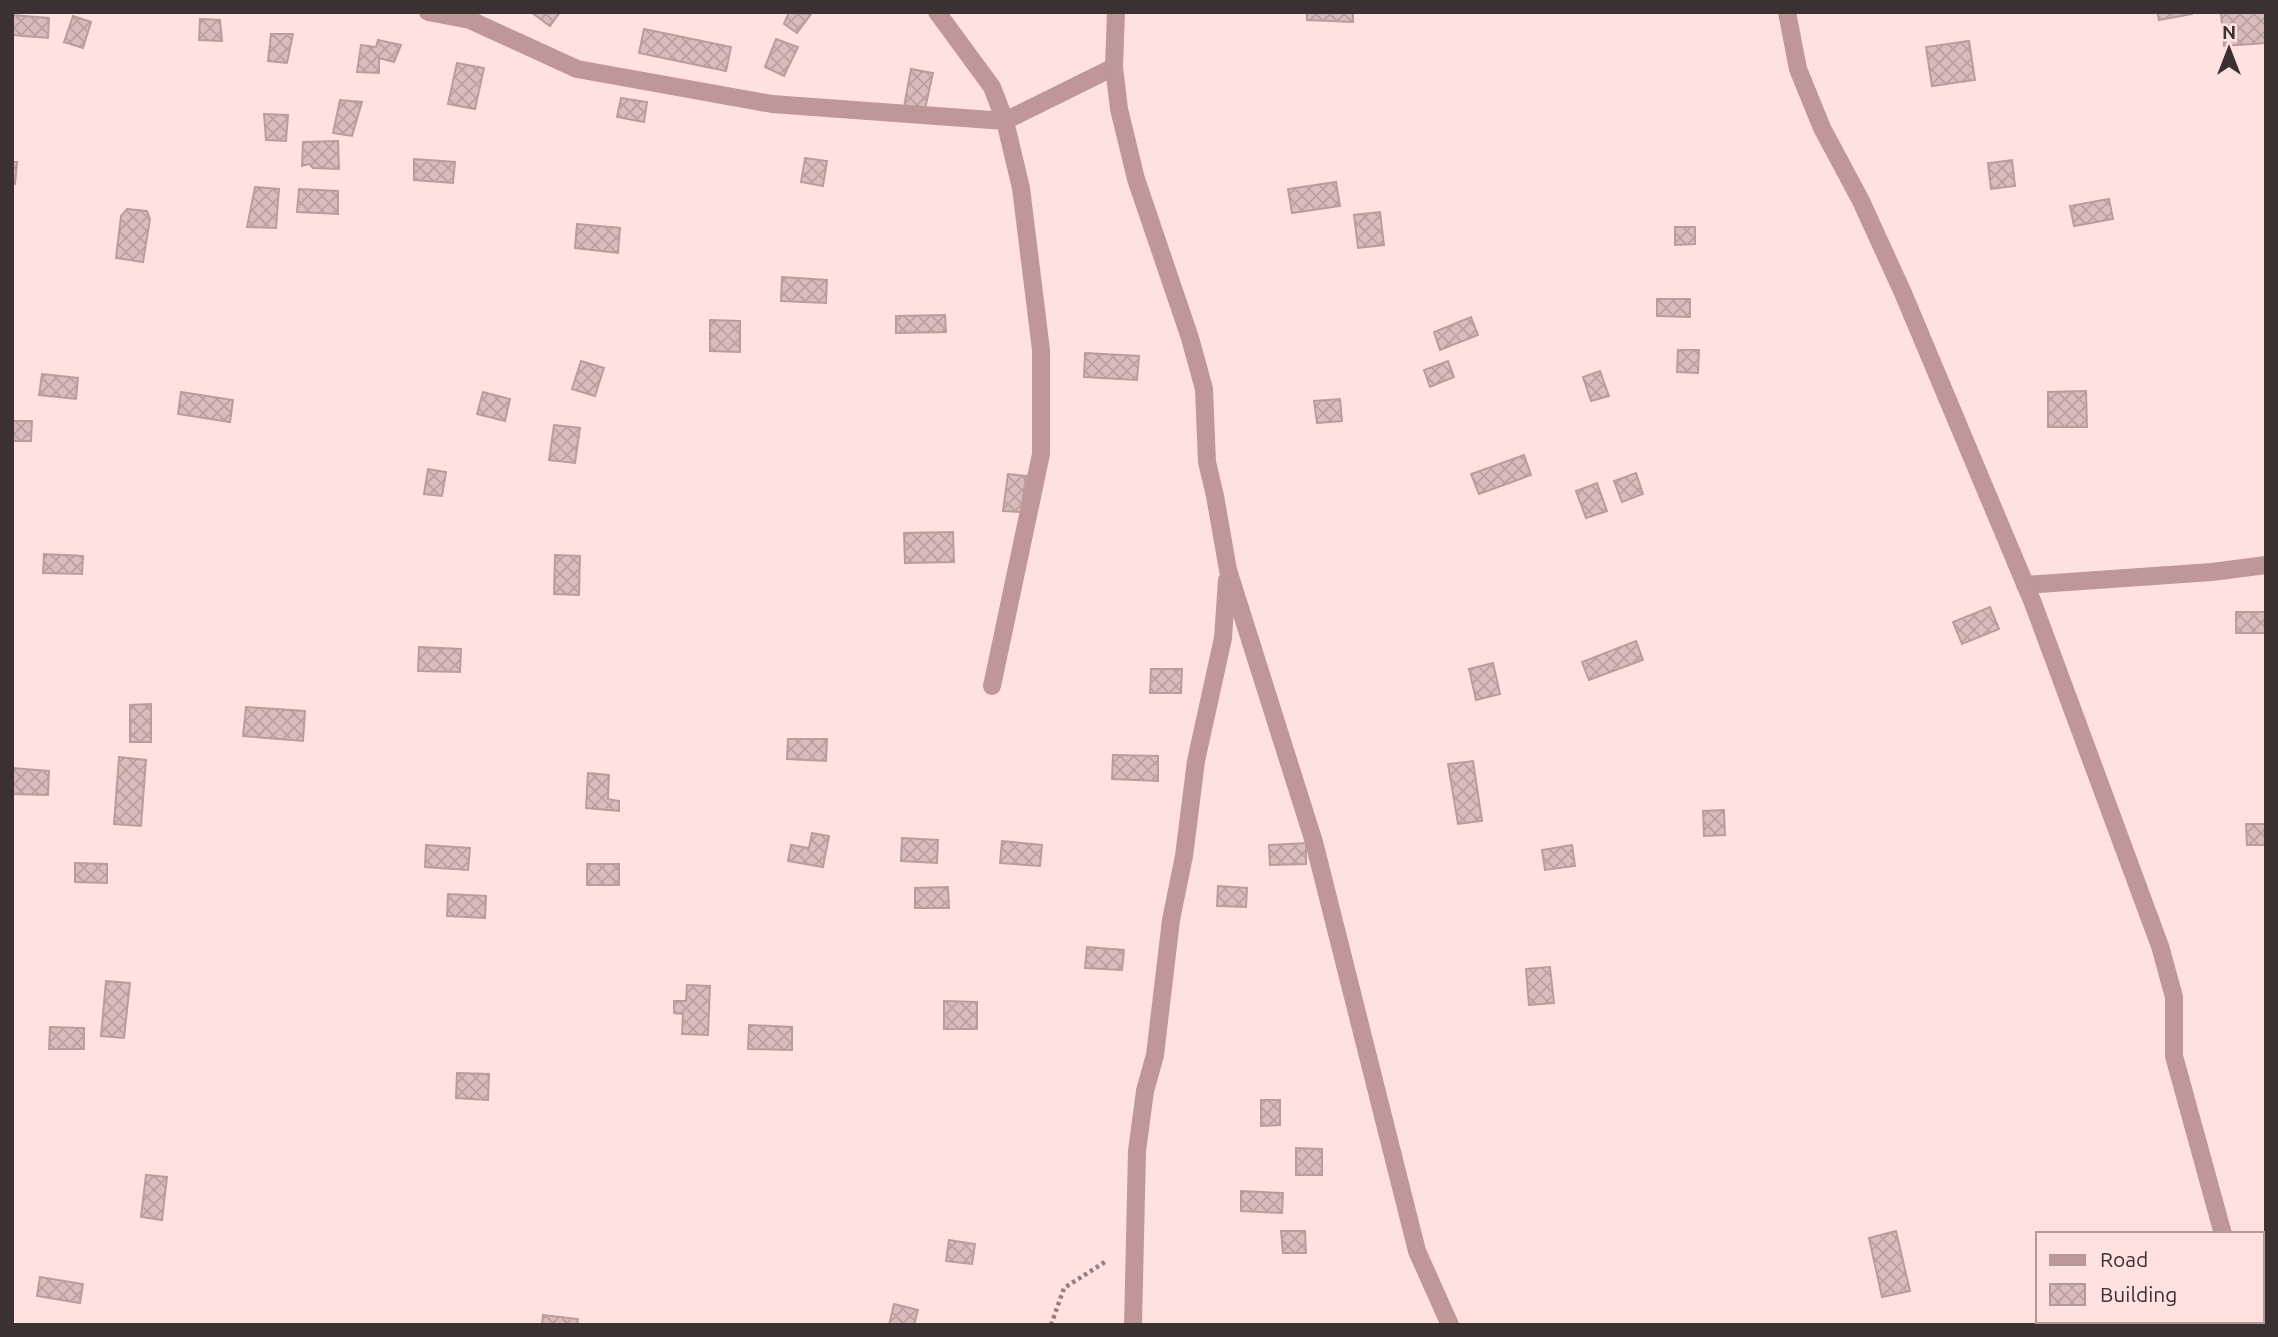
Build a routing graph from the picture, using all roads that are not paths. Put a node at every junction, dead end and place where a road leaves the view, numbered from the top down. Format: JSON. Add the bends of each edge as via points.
{"nodes":[{"id":1,"x":428,"y":12,"type":"edge"},
{"id":2,"x":937,"y":12,"type":"edge"},
{"id":3,"x":1116,"y":12,"type":"edge"},
{"id":4,"x":1787,"y":12,"type":"edge"},
{"id":5,"x":1114,"y":67,"type":"junction"},
{"id":6,"x":1005,"y":121,"type":"junction"},
{"id":7,"x":2266,"y":565,"type":"edge"},
{"id":8,"x":1228,"y":570,"type":"junction"},
{"id":9,"x":2025,"y":586,"type":"junction"},
{"id":10,"x":992,"y":686,"type":"dead end"},
{"id":11,"x":2222,"y":1232,"type":"edge"},
{"id":12,"x":1133,"y":1325,"type":"edge"},
{"id":13,"x":1450,"y":1325,"type":"edge"}],
"edges":[{"from":1,"to":6,"type":"street","via":[[470,20],[577,69],[772,104]]},
{"from":2,"to":6,"type":"street","via":[[992,88]]},
{"from":3,"to":5,"type":"street"},
{"from":4,"to":9,"type":"street","via":[[1798,69],[1822,128],[1903,293]]},
{"from":5,"to":6,"type":"street"},
{"from":5,"to":8,"type":"street","via":[[1136,178],[1204,389],[1207,462]]},
{"from":6,"to":10,"type":"street","via":[[1021,188],[1037,310],[1041,454]]},
{"from":7,"to":9,"type":"street"},
{"from":8,"to":12,"type":"street","via":[[1223,638],[1196,761],[1155,1055],[1144,1103],[1138,1151]]},
{"from":8,"to":13,"type":"street","via":[[1314,842],[1417,1251]]},
{"from":9,"to":11,"type":"street","via":[[2160,946],[2174,997],[2174,1056]]}]}
